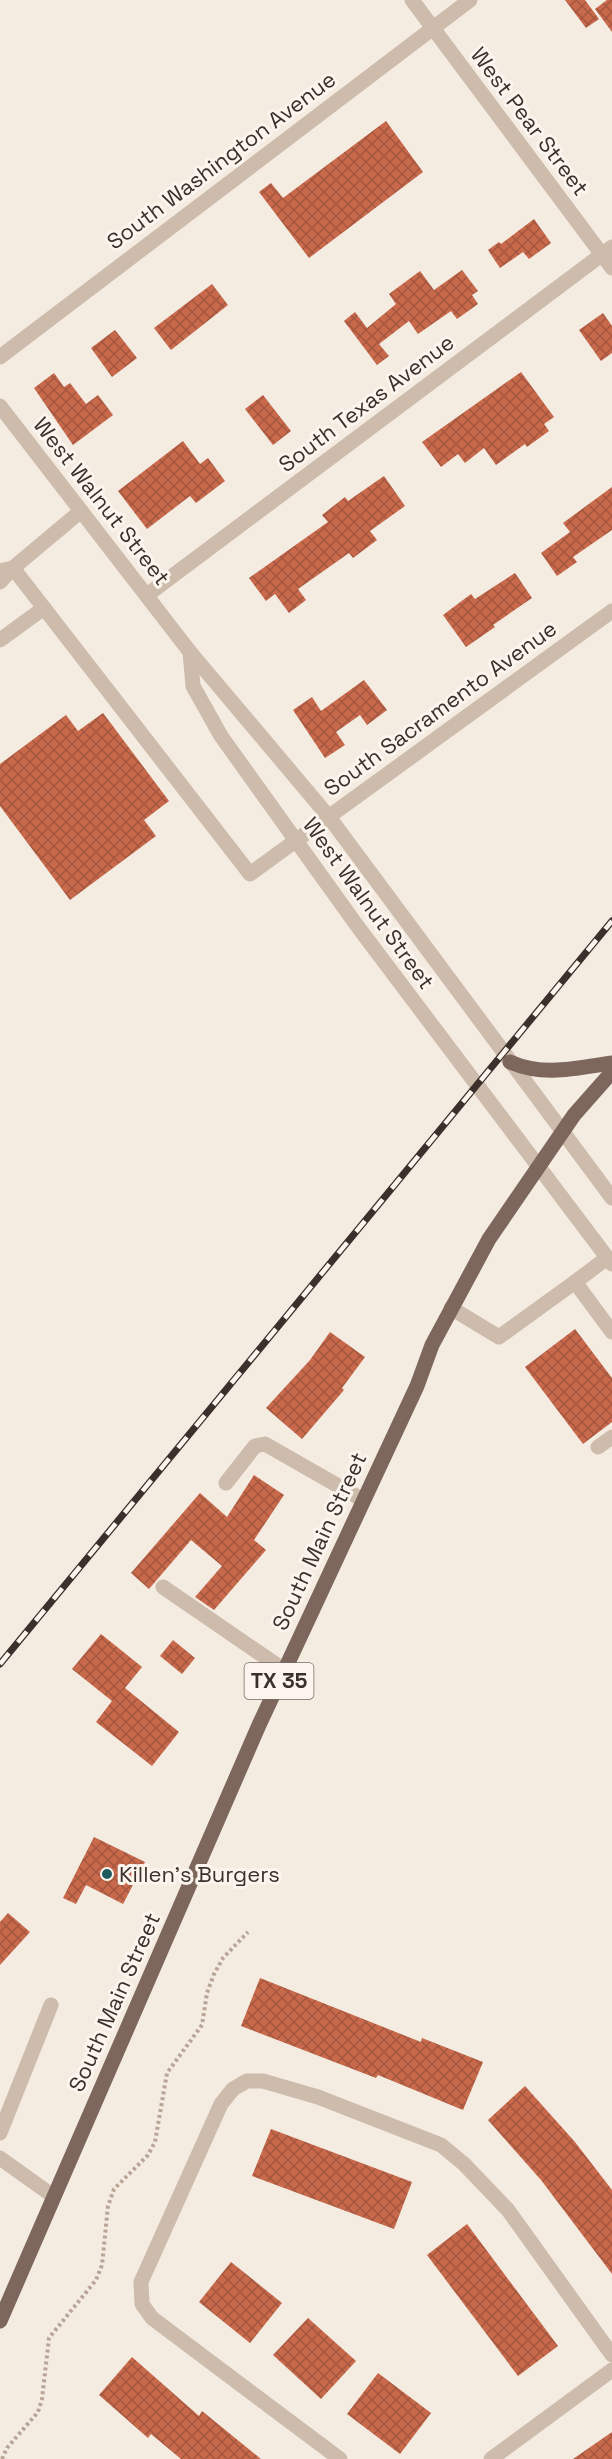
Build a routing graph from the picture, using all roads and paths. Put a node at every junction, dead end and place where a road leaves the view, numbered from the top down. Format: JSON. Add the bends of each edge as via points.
{"nodes":[{"id":1,"x":412,"y":0,"type":"edge"},
{"id":2,"x":470,"y":0,"type":"edge"},
{"id":3,"x":433,"y":28,"type":"junction"},
{"id":4,"x":607,"y":251,"type":"edge"},
{"id":5,"x":612,"y":268,"type":"edge"},
{"id":6,"x":0,"y":357,"type":"edge"},
{"id":7,"x":0,"y":406,"type":"edge"},
{"id":8,"x":81,"y":511,"type":"junction"},
{"id":9,"x":7,"y":569,"type":"edge"},
{"id":10,"x":0,"y":582,"type":"edge"},
{"id":11,"x":147,"y":595,"type":"junction"},
{"id":12,"x":44,"y":608,"type":"junction"},
{"id":13,"x":612,"y":611,"type":"edge"},
{"id":14,"x":0,"y":640,"type":"edge"},
{"id":15,"x":190,"y":652,"type":"junction"},
{"id":16,"x":329,"y":817,"type":"junction"},
{"id":17,"x":296,"y":841,"type":"junction"},
{"id":18,"x":510,"y":1062,"type":"junction"},
{"id":19,"x":612,"y":1063,"type":"edge"},
{"id":20,"x":612,"y":1072,"type":"edge"},
{"id":21,"x":563,"y":1133,"type":"junction"},
{"id":22,"x":538,"y":1168,"type":"junction"},
{"id":23,"x":612,"y":1198,"type":"edge"},
{"id":24,"x":609,"y":1261,"type":"edge"},
{"id":25,"x":575,"y":1281,"type":"junction"},
{"id":26,"x":451,"y":1308,"type":"junction"},
{"id":27,"x":612,"y":1332,"type":"edge"},
{"id":28,"x":612,"y":1437,"type":"edge"},
{"id":29,"x":598,"y":1447,"type":"dead end"},
{"id":30,"x":226,"y":1483,"type":"dead end"},
{"id":31,"x":363,"y":1500,"type":"junction"},
{"id":32,"x":163,"y":1587,"type":"dead end"},
{"id":33,"x":284,"y":1670,"type":"junction"},
{"id":34,"x":248,"y":1932,"type":"dead end"},
{"id":35,"x":51,"y":2005,"type":"dead end"},
{"id":36,"x":0,"y":2133,"type":"edge"},
{"id":37,"x":0,"y":2157,"type":"edge"},
{"id":38,"x":53,"y":2196,"type":"junction"},
{"id":39,"x":0,"y":2319,"type":"edge"},
{"id":40,"x":612,"y":2355,"type":"edge"},
{"id":41,"x":612,"y":2370,"type":"edge"},
{"id":42,"x":2,"y":2459,"type":"edge"},
{"id":43,"x":340,"y":2459,"type":"edge"},
{"id":44,"x":491,"y":2459,"type":"edge"}],
"edges":[{"from":1,"to":3,"type":"street","name":"West Pear Street"},
{"from":2,"to":3,"type":"street","name":"South Washington Avenue"},
{"from":3,"to":4,"type":"street","name":"West Pear Street"},
{"from":3,"to":6,"type":"street","name":"South Washington Avenue"},
{"from":4,"to":5,"type":"street","name":"West Pear Street"},
{"from":4,"to":11,"type":"street","name":"South Texas Avenue"},
{"from":7,"to":8,"type":"street","name":"West Walnut Street"},
{"from":8,"to":9,"type":"street"},
{"from":8,"to":11,"type":"street","name":"West Walnut Street"},
{"from":9,"to":10,"type":"street"},
{"from":9,"to":12,"type":"street","name":"South Sacramento Avenue"},
{"from":11,"to":15,"type":"street","name":"West Walnut Street"},
{"from":12,"to":14,"type":"street"},
{"from":12,"to":17,"type":"street","name":"South Sacramento Avenue","via":[[245,871],[254,873]]},
{"from":13,"to":16,"type":"street","name":"South Sacramento Avenue"},
{"from":15,"to":16,"type":"street","name":"West Walnut Street"},
{"from":15,"to":17,"type":"street","name":"West Walnut Street","via":[[194,686],[221,736]]},
{"from":16,"to":17,"type":"street","name":"South Sacramento Avenue"},
{"from":16,"to":18,"type":"street","name":"West Walnut Street"},
{"from":17,"to":22,"type":"street","name":"West Walnut Street"},
{"from":18,"to":19,"type":"main road","via":[[525,1069],[554,1072]]},
{"from":18,"to":21,"type":"street","name":"West Walnut Street"},
{"from":20,"to":21,"type":"main road","name":"South Main Street","number":"TX 35","via":[[574,1114]]},
{"from":21,"to":22,"type":"main road","name":"South Main Street","number":"TX 35"},
{"from":21,"to":23,"type":"street","name":"West Walnut Street"},
{"from":22,"to":24,"type":"street","name":"West Walnut Street"},
{"from":22,"to":26,"type":"main road","name":"South Main Street","number":"TX 35","via":[[489,1239]]},
{"from":24,"to":25,"type":"street"},
{"from":25,"to":26,"type":"street","via":[[499,1337]]},
{"from":25,"to":27,"type":"street"},
{"from":26,"to":31,"type":"main road","name":"South Main Street","number":"TX 35"},
{"from":28,"to":29,"type":"street"},
{"from":30,"to":31,"type":"street","via":[[255,1446],[265,1444]]},
{"from":31,"to":33,"type":"main road","name":"South Main Street","number":"TX 35"},
{"from":32,"to":33,"type":"street"},
{"from":33,"to":38,"type":"main road","name":"South Main Street","number":"TX 35"},
{"from":34,"to":42,"type":"path","via":[[223,1958],[207,1993],[202,2025],[167,2073],[155,2142],[148,2155],[114,2189],[96,2280],[49,2338],[38,2412]]},
{"from":35,"to":36,"type":"street"},
{"from":37,"to":38,"type":"street"},
{"from":38,"to":39,"type":"main road","name":"South Main Street","number":"TX 35"},
{"from":40,"to":43,"type":"street","via":[[508,2210],[465,2164],[441,2145],[318,2097],[264,2081],[247,2081],[233,2089],[221,2104],[141,2282],[142,2304],[152,2318],[179,2340]]},
{"from":41,"to":44,"type":"street"}]}
